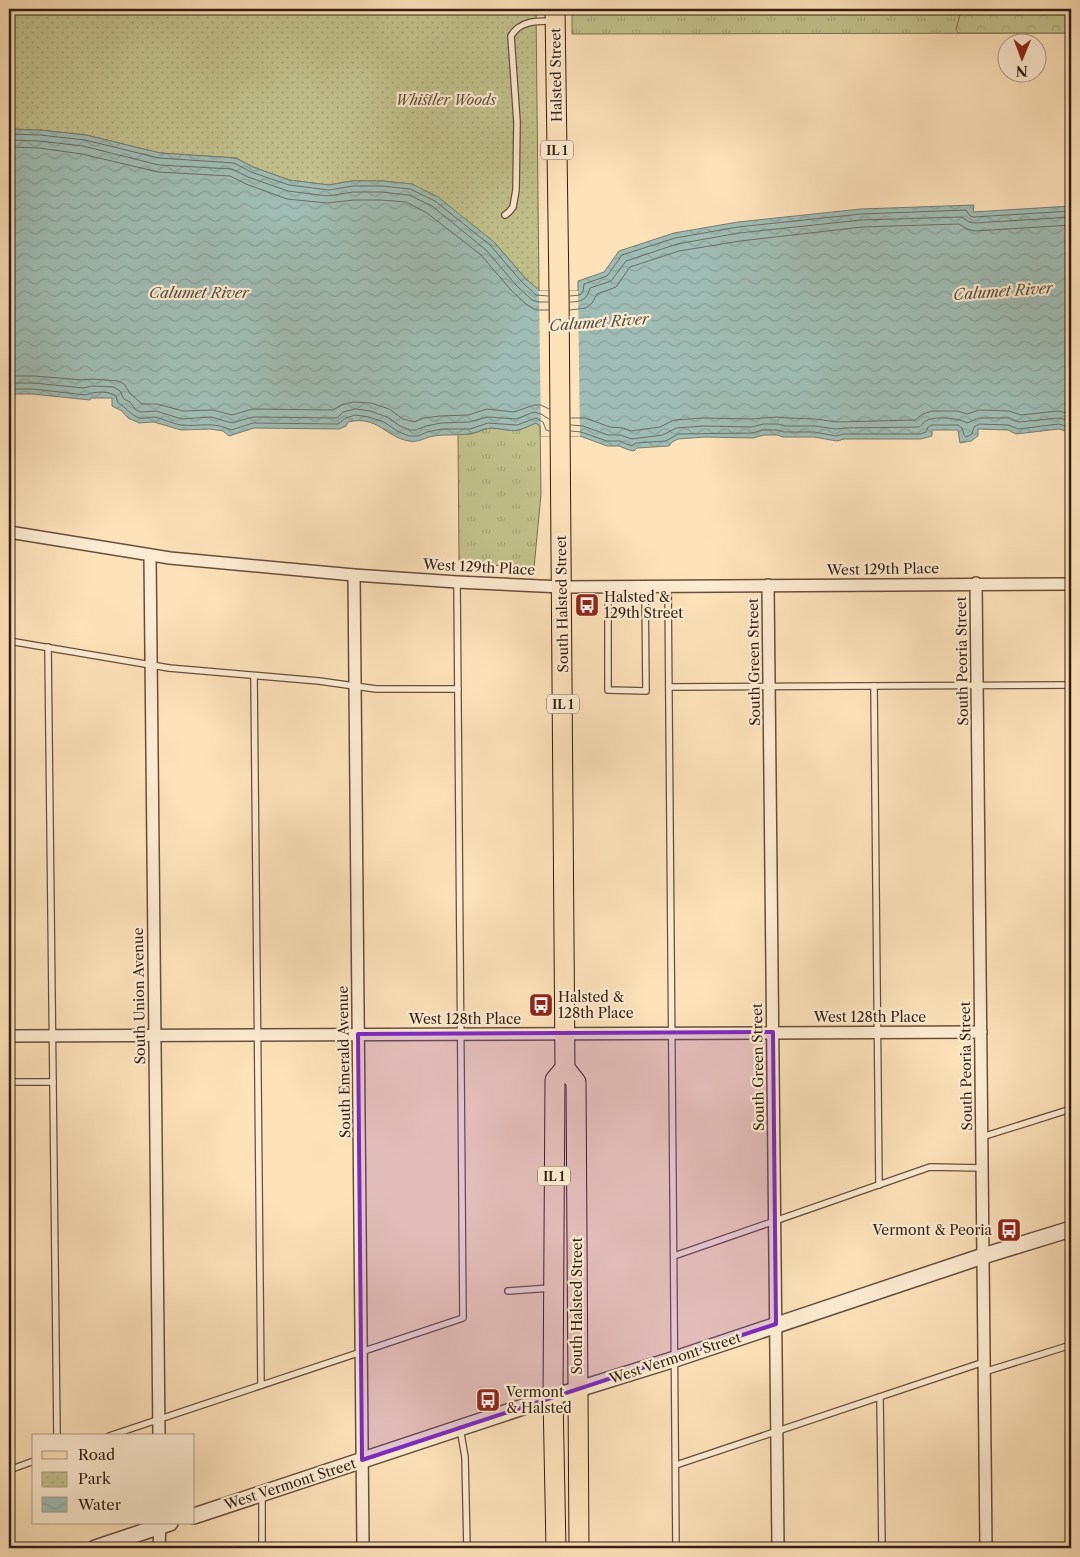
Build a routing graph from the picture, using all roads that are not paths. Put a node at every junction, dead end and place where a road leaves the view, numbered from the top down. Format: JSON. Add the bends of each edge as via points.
{"nodes":[{"id":1,"x":555,"y":15,"type":"edge"},
{"id":2,"x":505,"y":215,"type":"dead end"},
{"id":3,"x":559,"y":291,"type":"joint"},
{"id":4,"x":9,"y":532,"type":"edge"},
{"id":5,"x":150,"y":555,"type":"junction"},
{"id":6,"x":354,"y":576,"type":"junction"},
{"id":7,"x":457,"y":582,"type":"junction"},
{"id":8,"x":976,"y":583,"type":"junction"},
{"id":9,"x":1071,"y":584,"type":"edge"},
{"id":10,"x":768,"y":585,"type":"junction"},
{"id":11,"x":608,"y":586,"type":"junction"},
{"id":12,"x":645,"y":586,"type":"junction"},
{"id":13,"x":668,"y":586,"type":"junction"},
{"id":14,"x":562,"y":587,"type":"junction"},
{"id":15,"x":9,"y":641,"type":"edge"},
{"id":16,"x":48,"y":648,"type":"junction"},
{"id":17,"x":151,"y":665,"type":"junction"},
{"id":18,"x":254,"y":676,"type":"junction"},
{"id":19,"x":977,"y":685,"type":"junction"},
{"id":20,"x":1071,"y":685,"type":"edge"},
{"id":21,"x":769,"y":686,"type":"junction"},
{"id":22,"x":874,"y":686,"type":"junction"},
{"id":23,"x":356,"y":687,"type":"junction"},
{"id":24,"x":669,"y":687,"type":"junction"},
{"id":25,"x":458,"y":689,"type":"junction"},
{"id":26,"x":773,"y":1032,"type":"junction"},
{"id":27,"x":877,"y":1032,"type":"junction"},
{"id":28,"x":981,"y":1032,"type":"junction"},
{"id":29,"x":565,"y":1033,"type":"junction"},
{"id":30,"x":672,"y":1033,"type":"junction"},
{"id":31,"x":358,"y":1034,"type":"junction"},
{"id":32,"x":461,"y":1034,"type":"junction"},
{"id":33,"x":155,"y":1035,"type":"junction"},
{"id":34,"x":258,"y":1035,"type":"junction"},
{"id":35,"x":9,"y":1036,"type":"edge"},
{"id":36,"x":53,"y":1036,"type":"junction"},
{"id":37,"x":565,"y":1068,"type":"junction"},
{"id":38,"x":14,"y":1082,"type":"dead end"},
{"id":39,"x":54,"y":1082,"type":"junction"},
{"id":40,"x":1071,"y":1109,"type":"edge"},
{"id":41,"x":982,"y":1137,"type":"junction"},
{"id":42,"x":982,"y":1168,"type":"junction"},
{"id":43,"x":878,"y":1185,"type":"junction"},
{"id":44,"x":775,"y":1222,"type":"junction"},
{"id":45,"x":1071,"y":1229,"type":"edge"},
{"id":46,"x":674,"y":1256,"type":"junction"},
{"id":47,"x":983,"y":1256,"type":"junction"},
{"id":48,"x":553,"y":1288,"type":"junction"},
{"id":49,"x":508,"y":1291,"type":"dead end"},
{"id":50,"x":776,"y":1324,"type":"junction"},
{"id":51,"x":1071,"y":1345,"type":"edge"},
{"id":52,"x":361,"y":1352,"type":"junction"},
{"id":53,"x":675,"y":1359,"type":"junction"},
{"id":54,"x":984,"y":1367,"type":"junction"},
{"id":55,"x":261,"y":1385,"type":"junction"},
{"id":56,"x":577,"y":1389,"type":"junction"},
{"id":57,"x":552,"y":1397,"type":"junction"},
{"id":58,"x":880,"y":1397,"type":"junction"},
{"id":59,"x":159,"y":1419,"type":"junction"},
{"id":60,"x":460,"y":1428,"type":"junction"},
{"id":61,"x":777,"y":1431,"type":"junction"},
{"id":62,"x":57,"y":1434,"type":"edge"},
{"id":63,"x":115,"y":1434,"type":"edge"},
{"id":64,"x":159,"y":1434,"type":"edge"},
{"id":65,"x":362,"y":1460,"type":"junction"},
{"id":66,"x":32,"y":1462,"type":"edge"},
{"id":67,"x":676,"y":1465,"type":"junction"},
{"id":68,"x":9,"y":1470,"type":"edge"},
{"id":69,"x":262,"y":1493,"type":"junction"},
{"id":70,"x":195,"y":1516,"type":"edge"},
{"id":71,"x":163,"y":1524,"type":"edge"},
{"id":72,"x":95,"y":1548,"type":"edge"},
{"id":73,"x":159,"y":1548,"type":"edge"},
{"id":74,"x":262,"y":1548,"type":"edge"},
{"id":75,"x":363,"y":1548,"type":"edge"},
{"id":76,"x":467,"y":1548,"type":"edge"},
{"id":77,"x":556,"y":1548,"type":"edge"},
{"id":78,"x":579,"y":1548,"type":"edge"},
{"id":79,"x":676,"y":1548,"type":"edge"},
{"id":80,"x":778,"y":1548,"type":"edge"},
{"id":81,"x":882,"y":1548,"type":"edge"},
{"id":82,"x":986,"y":1548,"type":"edge"}],
"edges":[{"from":1,"to":2,"type":"lane","via":[[527,23],[511,36],[517,122],[516,190],[512,207]]},
{"from":1,"to":3,"type":"main road","name":"Halsted Street","number":"IL 1"},
{"from":3,"to":14,"type":"main road","name":"South Halsted Street","number":"IL 1"},
{"from":4,"to":5,"type":"street","name":"West 129th Place"},
{"from":5,"to":6,"type":"street","name":"West 129th Place"},
{"from":5,"to":17,"type":"street","name":"South Union Avenue"},
{"from":6,"to":7,"type":"street","name":"West 129th Place"},
{"from":6,"to":23,"type":"street","name":"South Emerald Avenue"},
{"from":7,"to":14,"type":"street","name":"West 129th Place"},
{"from":7,"to":25,"type":"lane"},
{"from":8,"to":9,"type":"street","name":"West 129th Place"},
{"from":8,"to":10,"type":"street","name":"West 129th Place"},
{"from":8,"to":19,"type":"street","name":"South Peoria Street"},
{"from":10,"to":13,"type":"street","name":"West 129th Place"},
{"from":10,"to":21,"type":"street","name":"South Green Street"},
{"from":11,"to":12,"type":"street","name":"West 129th Place"},
{"from":11,"to":12,"type":"lane","via":[[608,690],[646,690]]},
{"from":11,"to":14,"type":"street","name":"West 129th Place"},
{"from":12,"to":13,"type":"street","name":"West 129th Place"},
{"from":13,"to":24,"type":"lane"},
{"from":14,"to":29,"type":"main road","name":"South Halsted Street","number":"IL 1"},
{"from":15,"to":16,"type":"lane"},
{"from":16,"to":17,"type":"lane"},
{"from":16,"to":36,"type":"lane"},
{"from":17,"to":18,"type":"lane"},
{"from":17,"to":33,"type":"street","name":"South Union Avenue"},
{"from":18,"to":23,"type":"lane"},
{"from":18,"to":34,"type":"lane"},
{"from":19,"to":20,"type":"lane"},
{"from":19,"to":22,"type":"lane"},
{"from":19,"to":28,"type":"street","name":"South Peoria Street"},
{"from":21,"to":22,"type":"lane"},
{"from":21,"to":24,"type":"lane"},
{"from":21,"to":26,"type":"street","name":"South Green Street"},
{"from":22,"to":27,"type":"lane"},
{"from":23,"to":25,"type":"lane"},
{"from":23,"to":31,"type":"street","name":"South Emerald Avenue"},
{"from":24,"to":30,"type":"lane"},
{"from":25,"to":32,"type":"lane"},
{"from":26,"to":27,"type":"street","name":"West 128th Place"},
{"from":26,"to":30,"type":"street","name":"West 128th Place"},
{"from":26,"to":44,"type":"street","name":"South Green Street"},
{"from":27,"to":28,"type":"street","name":"West 128th Place"},
{"from":27,"to":43,"type":"lane"},
{"from":28,"to":41,"type":"street","name":"South Peoria Street"},
{"from":29,"to":30,"type":"street","name":"West 128th Place"},
{"from":29,"to":32,"type":"street","name":"West 128th Place"},
{"from":29,"to":37,"type":"main road","name":"South Halsted Street","number":"IL 1"},
{"from":30,"to":46,"type":"lane"},
{"from":31,"to":32,"type":"street","name":"West 128th Place"},
{"from":31,"to":34,"type":"street","name":"West 128th Place"},
{"from":31,"to":52,"type":"street","name":"South Emerald Avenue"},
{"from":32,"to":52,"type":"lane","via":[[463,1318]]},
{"from":33,"to":34,"type":"street","name":"West 128th Place"},
{"from":33,"to":36,"type":"street","name":"West 128th Place"},
{"from":33,"to":59,"type":"street","name":"South Union Avenue"},
{"from":34,"to":55,"type":"lane"},
{"from":35,"to":36,"type":"street","name":"West 128th Place"},
{"from":36,"to":39,"type":"lane"},
{"from":37,"to":48,"type":"main road","name":"South Halsted Street","number":"IL 1","via":[[555,1080]]},
{"from":37,"to":56,"type":"main road","name":"South Halsted Street","via":[[576,1082]]},
{"from":38,"to":39,"type":"lane"},
{"from":39,"to":62,"type":"lane"},
{"from":40,"to":41,"type":"lane"},
{"from":41,"to":42,"type":"street","name":"South Peoria Street"},
{"from":42,"to":43,"type":"lane","via":[[930,1167]]},
{"from":42,"to":47,"type":"street","name":"South Peoria Street"},
{"from":43,"to":44,"type":"lane"},
{"from":44,"to":46,"type":"lane"},
{"from":44,"to":50,"type":"street","name":"South Green Street"},
{"from":45,"to":47,"type":"street","name":"West Vermont Street"},
{"from":46,"to":53,"type":"lane"},
{"from":47,"to":50,"type":"street","name":"West Vermont Street"},
{"from":47,"to":54,"type":"street","name":"South Peoria Street"},
{"from":48,"to":49,"type":"lane"},
{"from":48,"to":57,"type":"main road","name":"South Halsted Street","number":"IL 1"},
{"from":50,"to":53,"type":"street","name":"West Vermont Street"},
{"from":50,"to":61,"type":"street","name":"South Green Street"},
{"from":51,"to":54,"type":"lane"},
{"from":52,"to":55,"type":"lane"},
{"from":52,"to":65,"type":"street","name":"South Emerald Avenue"},
{"from":53,"to":56,"type":"street","name":"West Vermont Street"},
{"from":53,"to":67,"type":"lane"},
{"from":54,"to":58,"type":"lane"},
{"from":54,"to":82,"type":"street","name":"South Peoria Street"},
{"from":55,"to":59,"type":"lane"},
{"from":56,"to":57,"type":"street","name":"West Vermont Street"},
{"from":56,"to":78,"type":"main road","name":"South Halsted Street"},
{"from":57,"to":60,"type":"street","name":"West Vermont Street"},
{"from":57,"to":77,"type":"main road","name":"South Halsted Street","number":"IL 1"},
{"from":58,"to":61,"type":"lane"},
{"from":58,"to":81,"type":"lane"},
{"from":59,"to":63,"type":"lane"},
{"from":59,"to":64,"type":"street","name":"South Union Avenue"},
{"from":60,"to":65,"type":"street","name":"West Vermont Street"},
{"from":60,"to":76,"type":"lane","via":[[465,1457]]},
{"from":61,"to":67,"type":"lane"},
{"from":61,"to":80,"type":"street","name":"South Green Street"},
{"from":65,"to":69,"type":"street","name":"West Vermont Street"},
{"from":65,"to":75,"type":"street","name":"South Emerald Avenue"},
{"from":66,"to":68,"type":"lane"},
{"from":67,"to":79,"type":"lane"},
{"from":69,"to":70,"type":"street","name":"West Vermont Street"},
{"from":69,"to":74,"type":"lane"},
{"from":71,"to":72,"type":"street"},
{"from":71,"to":73,"type":"street"}]}
